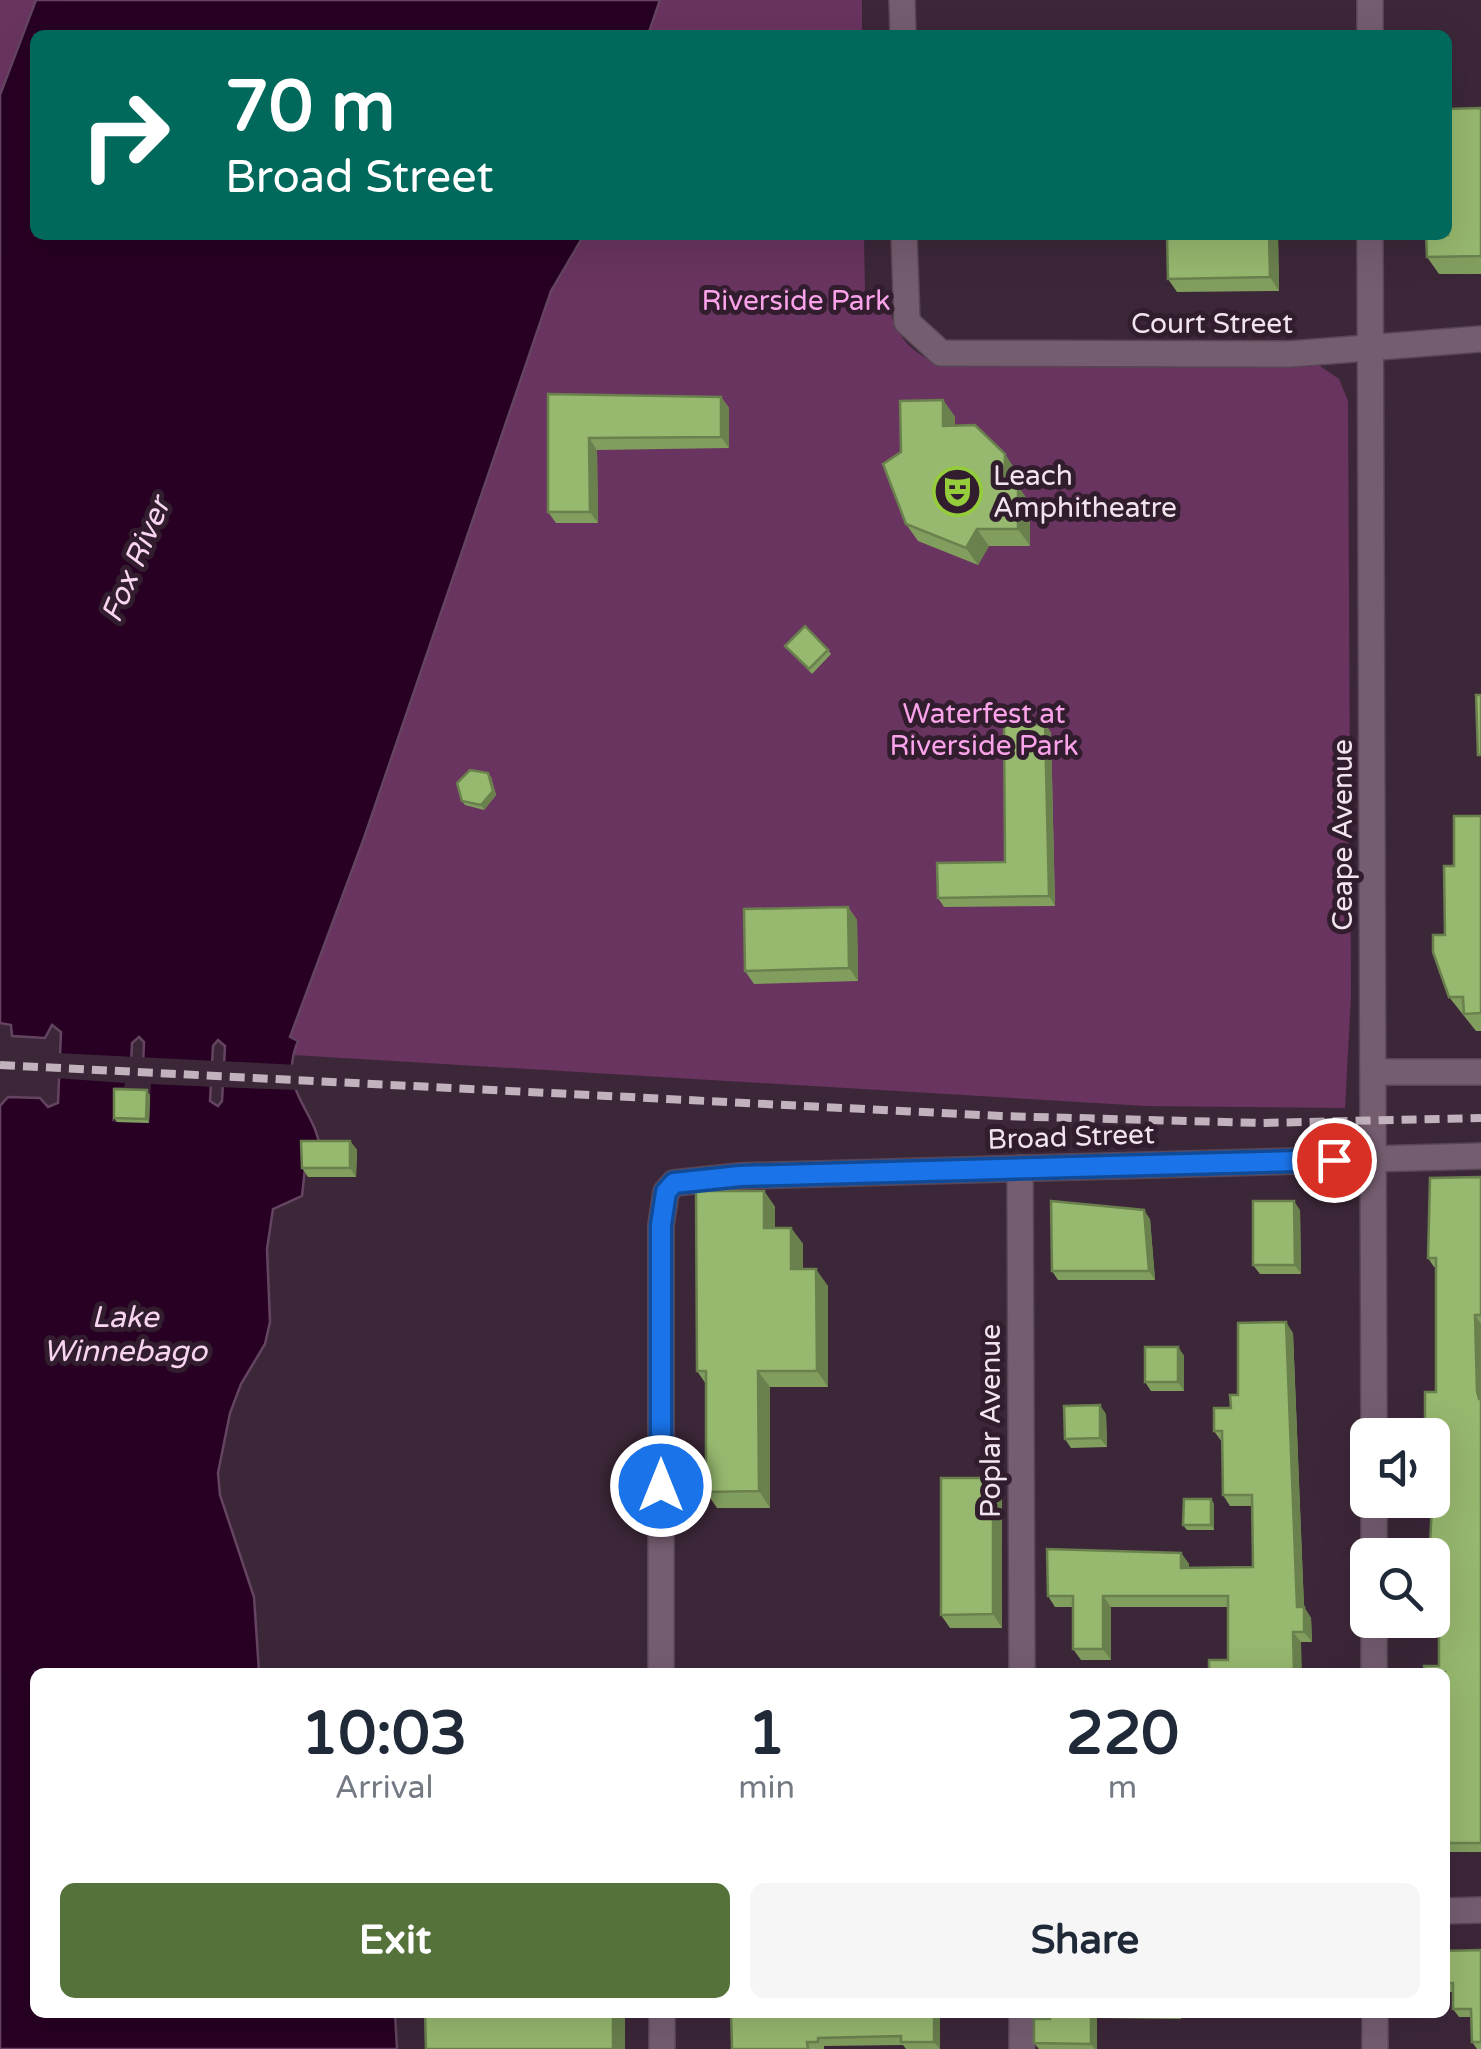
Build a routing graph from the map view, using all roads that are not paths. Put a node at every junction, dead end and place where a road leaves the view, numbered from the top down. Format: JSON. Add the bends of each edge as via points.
{"nodes":[{"id":1,"x":902,"y":0,"type":"edge"},
{"id":2,"x":1370,"y":0,"type":"edge"},
{"id":3,"x":903,"y":30,"type":"edge"},
{"id":4,"x":1370,"y":30,"type":"edge"},
{"id":5,"x":904,"y":240,"type":"edge"},
{"id":6,"x":1370,"y":240,"type":"edge"},
{"id":7,"x":1481,"y":338,"type":"edge"},
{"id":8,"x":1371,"y":348,"type":"junction"},
{"id":9,"x":1374,"y":1072,"type":"junction"},
{"id":10,"x":1481,"y":1072,"type":"edge"},
{"id":11,"x":1481,"y":1156,"type":"edge"},
{"id":12,"x":1373,"y":1159,"type":"junction"},
{"id":13,"x":1020,"y":1168,"type":"junction"},
{"id":14,"x":1374,"y":1418,"type":"edge"},
{"id":15,"x":1374,"y":1638,"type":"edge"},
{"id":16,"x":661,"y":1668,"type":"edge"},
{"id":17,"x":1022,"y":1668,"type":"edge"},
{"id":18,"x":1374,"y":1668,"type":"edge"},
{"id":19,"x":1450,"y":1910,"type":"edge"},
{"id":20,"x":1481,"y":1910,"type":"edge"},
{"id":21,"x":662,"y":2018,"type":"edge"},
{"id":22,"x":1022,"y":2018,"type":"edge"},
{"id":23,"x":1375,"y":2018,"type":"edge"},
{"id":24,"x":662,"y":2049,"type":"edge"},
{"id":25,"x":1022,"y":2049,"type":"edge"},
{"id":26,"x":1375,"y":2049,"type":"edge"}],
"edges":[{"from":1,"to":3,"type":"street"},
{"from":2,"to":4,"type":"street"},
{"from":5,"to":8,"type":"street","name":"Court Street","via":[[908,322],[941,353],[1290,354]]},
{"from":6,"to":8,"type":"street","name":"Ceape Avenue"},
{"from":7,"to":8,"type":"street","name":"Court Street"},
{"from":8,"to":9,"type":"street","name":"Ceape Avenue"},
{"from":9,"to":10,"type":"street"},
{"from":9,"to":12,"type":"street","name":"Ceape Avenue"},
{"from":11,"to":12,"type":"street","name":"Broad Street"},
{"from":12,"to":13,"type":"street","name":"Broad Street"},
{"from":12,"to":14,"type":"street","name":"Ceape Avenue"},
{"from":13,"to":16,"type":"street","name":"Broad Street","via":[[722,1177],[686,1180],[666,1192]]},
{"from":13,"to":17,"type":"street","name":"Poplar Avenue"},
{"from":15,"to":18,"type":"street"},
{"from":19,"to":20,"type":"street"},
{"from":21,"to":24,"type":"street"},
{"from":22,"to":25,"type":"street"},
{"from":23,"to":26,"type":"street"}]}
